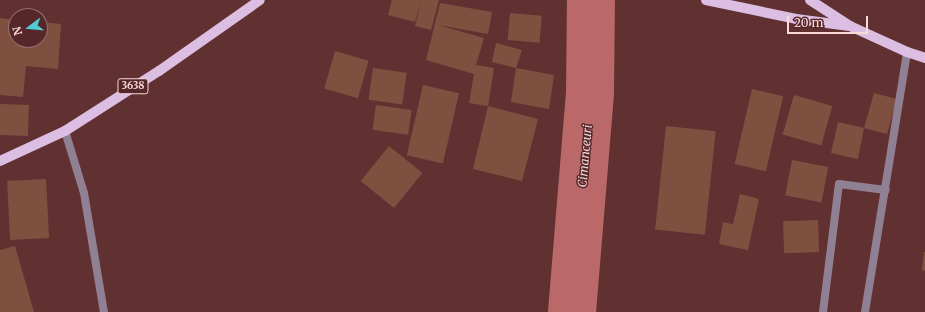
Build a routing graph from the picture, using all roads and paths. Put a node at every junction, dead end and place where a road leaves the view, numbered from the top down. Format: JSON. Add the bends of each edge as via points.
{"nodes":[{"id":1,"x":260,"y":0,"type":"edge"},
{"id":2,"x":706,"y":0,"type":"edge"},
{"id":3,"x":810,"y":0,"type":"edge"},
{"id":4,"x":850,"y":26,"type":"junction"},
{"id":5,"x":907,"y":52,"type":"junction"},
{"id":6,"x":925,"y":58,"type":"edge"},
{"id":7,"x":65,"y":131,"type":"junction"},
{"id":8,"x":0,"y":161,"type":"edge"},
{"id":9,"x":886,"y":190,"type":"junction"},
{"id":10,"x":104,"y":312,"type":"edge"},
{"id":11,"x":823,"y":312,"type":"edge"},
{"id":12,"x":865,"y":312,"type":"edge"}],
"edges":[{"from":1,"to":7,"type":"main road","number":"3638","via":[[159,71]]},
{"from":2,"to":4,"type":"main road","via":[[796,19]]},
{"from":3,"to":4,"type":"main road"},
{"from":4,"to":5,"type":"main road"},
{"from":5,"to":6,"type":"main road"},
{"from":5,"to":9,"type":"street"},
{"from":7,"to":8,"type":"main road","number":"3638"},
{"from":7,"to":10,"type":"street","via":[[84,193]]},
{"from":9,"to":11,"type":"street","via":[[839,184]]},
{"from":9,"to":12,"type":"street"}]}
